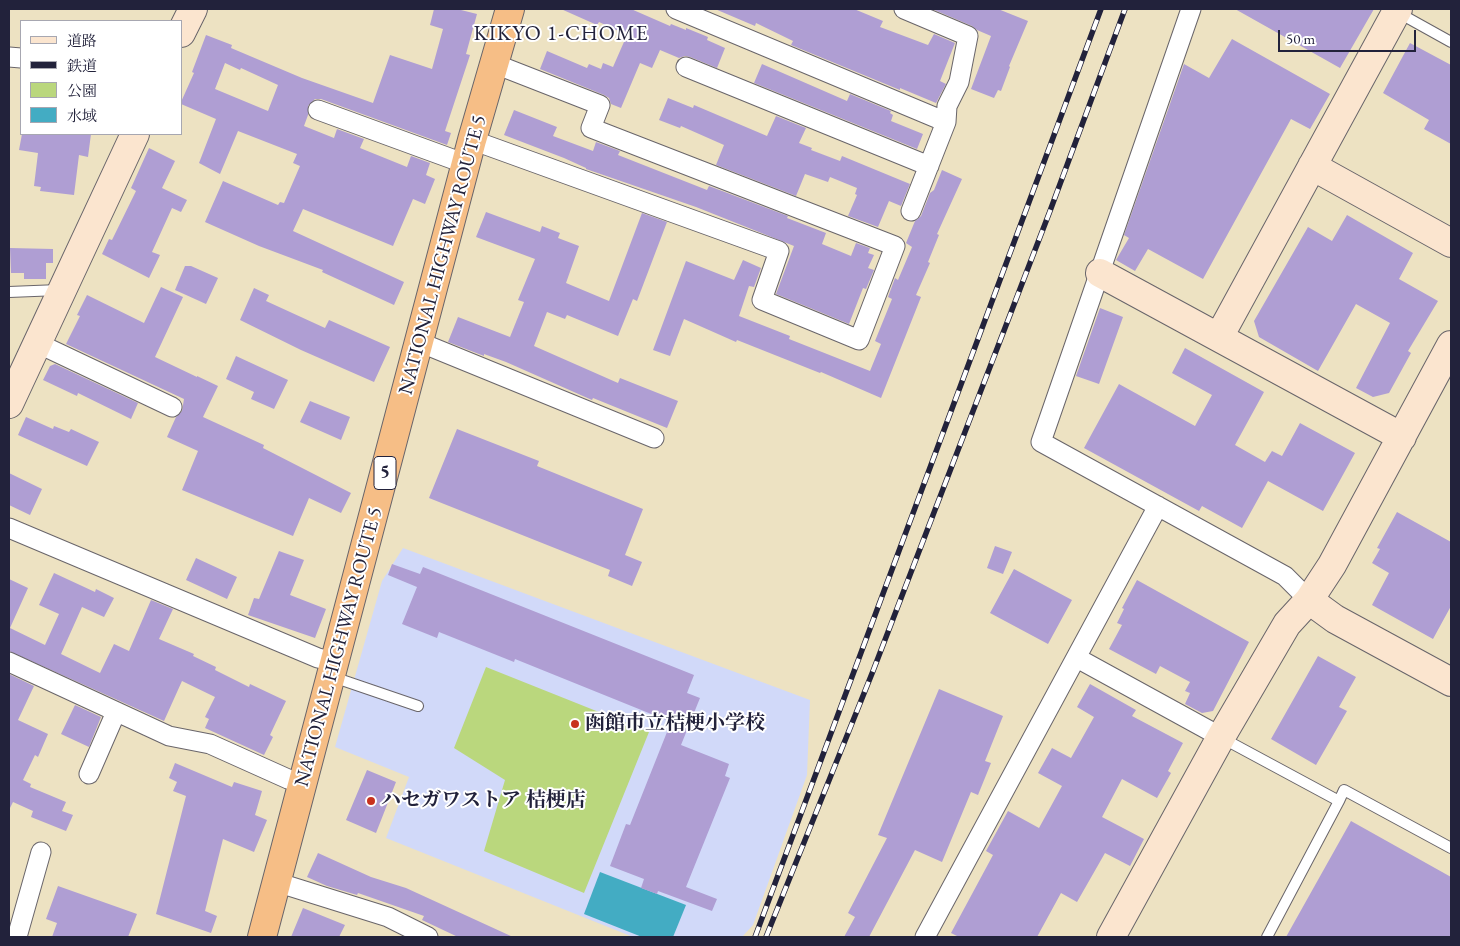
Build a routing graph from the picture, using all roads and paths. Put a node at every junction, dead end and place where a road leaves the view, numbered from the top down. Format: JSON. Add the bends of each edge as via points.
{"nodes":[{"id":1,"x":193,"y":9,"type":"edge"},
{"id":2,"x":510,"y":9,"type":"edge"},
{"id":3,"x":676,"y":9,"type":"edge"},
{"id":4,"x":904,"y":9,"type":"edge"},
{"id":5,"x":1191,"y":9,"type":"edge"},
{"id":6,"x":1398,"y":10,"type":"edge"},
{"id":7,"x":182,"y":31,"type":"edge"},
{"id":8,"x":1451,"y":42,"type":"edge"},
{"id":9,"x":495,"y":64,"type":"junction"},
{"id":10,"x":686,"y":66,"type":"dead end"},
{"id":11,"x":318,"y":110,"type":"dead end"},
{"id":12,"x":946,"y":122,"type":"junction"},
{"id":13,"x":134,"y":135,"type":"edge"},
{"id":14,"x":469,"y":152,"type":"junction"},
{"id":15,"x":929,"y":166,"type":"junction"},
{"id":16,"x":1312,"y":166,"type":"junction"},
{"id":17,"x":911,"y":211,"type":"dead end"},
{"id":18,"x":1451,"y":243,"type":"edge"},
{"id":19,"x":1100,"y":273,"type":"junction"},
{"id":20,"x":62,"y":290,"type":"junction"},
{"id":21,"x":9,"y":292,"type":"edge"},
{"id":22,"x":1219,"y":337,"type":"junction"},
{"id":23,"x":420,"y":342,"type":"junction"},
{"id":24,"x":37,"y":343,"type":"junction"},
{"id":25,"x":1451,"y":345,"type":"edge"},
{"id":26,"x":9,"y":404,"type":"edge"},
{"id":27,"x":172,"y":407,"type":"dead end"},
{"id":28,"x":1402,"y":437,"type":"junction"},
{"id":29,"x":654,"y":438,"type":"dead end"},
{"id":30,"x":1158,"y":506,"type":"junction"},
{"id":31,"x":9,"y":528,"type":"edge"},
{"id":32,"x":1309,"y":600,"type":"junction"},
{"id":33,"x":1077,"y":658,"type":"junction"},
{"id":34,"x":9,"y":662,"type":"edge"},
{"id":35,"x":334,"y":670,"type":"junction"},
{"id":36,"x":1451,"y":682,"type":"edge"},
{"id":37,"x":418,"y":706,"type":"dead end"},
{"id":38,"x":116,"y":712,"type":"junction"},
{"id":39,"x":1221,"y":737,"type":"junction"},
{"id":40,"x":89,"y":774,"type":"dead end"},
{"id":41,"x":302,"y":784,"type":"junction"},
{"id":42,"x":1339,"y":801,"type":"junction"},
{"id":43,"x":1451,"y":848,"type":"edge"},
{"id":44,"x":40,"y":852,"type":"dead end"},
{"id":45,"x":276,"y":882,"type":"junction"},
{"id":46,"x":17,"y":937,"type":"edge"},
{"id":47,"x":262,"y":937,"type":"edge"},
{"id":48,"x":428,"y":937,"type":"edge"},
{"id":49,"x":925,"y":937,"type":"edge"},
{"id":50,"x":1111,"y":937,"type":"edge"},
{"id":51,"x":1267,"y":937,"type":"edge"}],
"edges":[{"from":1,"to":7,"type":"street"},
{"from":2,"to":9,"type":"highway","name":"NATIONAL HIGHWAY ROUTE 5","number":"5"},
{"from":3,"to":12,"type":"street"},
{"from":4,"to":12,"type":"street","via":[[968,36],[959,82],[948,106]]},
{"from":5,"to":19,"type":"street"},
{"from":6,"to":8,"type":"lane"},
{"from":6,"to":16,"type":"street"},
{"from":9,"to":14,"type":"highway","name":"NATIONAL HIGHWAY ROUTE 5","number":"5"},
{"from":9,"to":14,"type":"street","via":[[600,104],[591,128],[895,246],[859,340],[762,300],[779,250]]},
{"from":10,"to":15,"type":"street"},
{"from":11,"to":14,"type":"street"},
{"from":12,"to":15,"type":"street"},
{"from":13,"to":20,"type":"street"},
{"from":14,"to":23,"type":"highway","name":"NATIONAL HIGHWAY ROUTE 5","number":"5"},
{"from":15,"to":17,"type":"street"},
{"from":16,"to":18,"type":"street"},
{"from":16,"to":22,"type":"street"},
{"from":19,"to":22,"type":"street"},
{"from":19,"to":30,"type":"street","via":[[1041,442]]},
{"from":20,"to":21,"type":"lane"},
{"from":20,"to":24,"type":"street"},
{"from":22,"to":28,"type":"street"},
{"from":23,"to":29,"type":"street"},
{"from":23,"to":35,"type":"highway","name":"NATIONAL HIGHWAY ROUTE 5","number":"5"},
{"from":24,"to":26,"type":"street"},
{"from":24,"to":27,"type":"street"},
{"from":25,"to":28,"type":"street"},
{"from":28,"to":32,"type":"street","via":[[1332,565]]},
{"from":30,"to":32,"type":"street","via":[[1285,576]]},
{"from":30,"to":33,"type":"street"},
{"from":31,"to":35,"type":"street","via":[[318,658]]},
{"from":32,"to":36,"type":"street","via":[[1335,619]]},
{"from":32,"to":39,"type":"street","via":[[1287,624]]},
{"from":33,"to":39,"type":"street"},
{"from":33,"to":49,"type":"street"},
{"from":34,"to":38,"type":"street"},
{"from":35,"to":37,"type":"lane"},
{"from":35,"to":41,"type":"highway","name":"NATIONAL HIGHWAY ROUTE 5","number":"5"},
{"from":38,"to":40,"type":"street"},
{"from":38,"to":41,"type":"street","via":[[169,736],[210,744]]},
{"from":39,"to":42,"type":"lane"},
{"from":39,"to":50,"type":"street"},
{"from":41,"to":45,"type":"highway","name":"NATIONAL HIGHWAY ROUTE 5","number":"5"},
{"from":42,"to":43,"type":"lane","via":[[1344,790]]},
{"from":42,"to":51,"type":"lane"},
{"from":44,"to":46,"type":"street"},
{"from":45,"to":47,"type":"highway","name":"NATIONAL HIGHWAY ROUTE 5","number":"5"},
{"from":45,"to":48,"type":"street","via":[[388,917]]}]}
